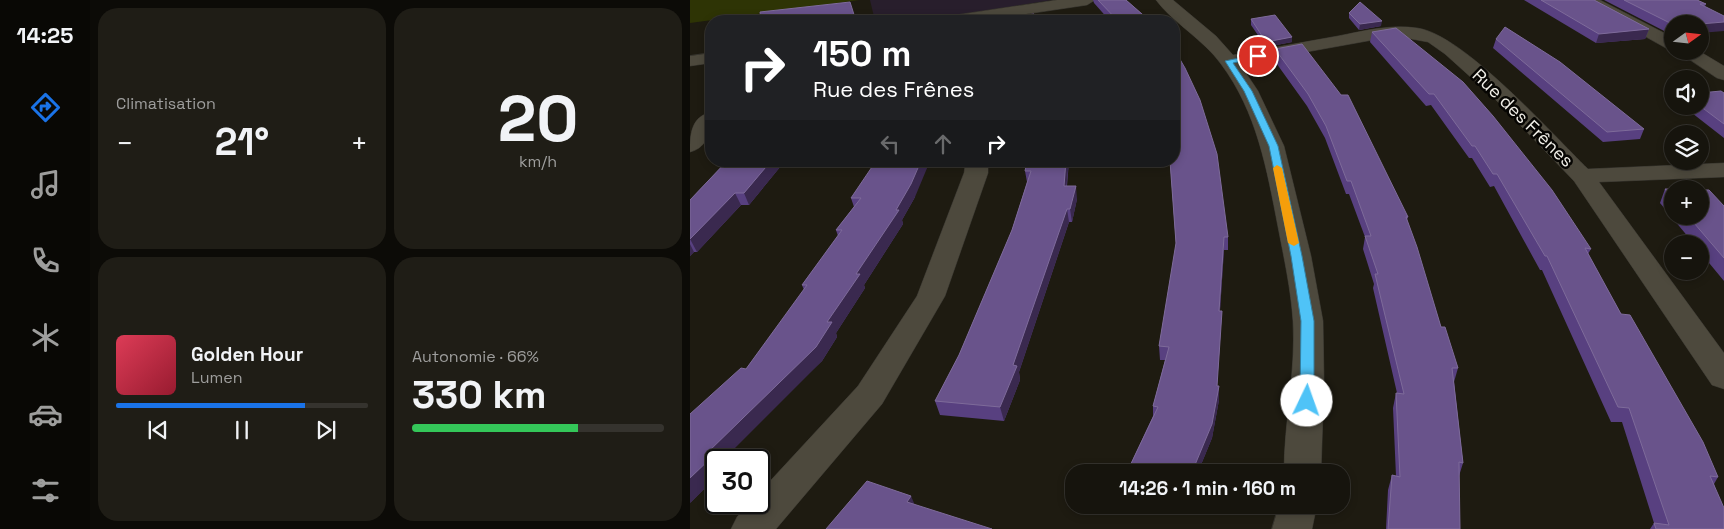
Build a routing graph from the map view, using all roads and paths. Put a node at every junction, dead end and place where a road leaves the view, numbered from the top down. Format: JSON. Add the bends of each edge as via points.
{"nodes":[{"id":1,"x":1087,"y":0,"type":"edge"},
{"id":2,"x":1164,"y":0,"type":"edge"},
{"id":3,"x":1588,"y":0,"type":"edge"},
{"id":4,"x":993,"y":15,"type":"edge"},
{"id":5,"x":1664,"y":40,"type":"edge"},
{"id":6,"x":705,"y":59,"type":"edge"},
{"id":7,"x":1701,"y":60,"type":"edge"},
{"id":8,"x":690,"y":61,"type":"edge"},
{"id":9,"x":1228,"y":61,"type":"junction"},
{"id":10,"x":1724,"y":74,"type":"edge"},
{"id":11,"x":705,"y":125,"type":"edge"},
{"id":12,"x":690,"y":144,"type":"edge"},
{"id":13,"x":976,"y":167,"type":"edge"},
{"id":14,"x":1724,"y":170,"type":"edge"},
{"id":15,"x":1582,"y":176,"type":"junction"},
{"id":16,"x":1724,"y":377,"type":"edge"},
{"id":17,"x":1303,"y":464,"type":"edge"},
{"id":18,"x":1296,"y":514,"type":"edge"},
{"id":19,"x":751,"y":529,"type":"edge"},
{"id":20,"x":1292,"y":529,"type":"edge"}],
"edges":[{"from":1,"to":4,"type":"street"},
{"from":2,"to":9,"type":"street","via":[[1210,40]]},
{"from":3,"to":5,"type":"street"},
{"from":6,"to":8,"type":"street"},
{"from":7,"to":10,"type":"street"},
{"from":9,"to":15,"type":"street","name":"Rue des Frênes","via":[[1395,32],[1418,33],[1434,38],[1503,96]]},
{"from":9,"to":17,"type":"street","via":[[1248,91],[1273,146],[1297,256],[1308,321]]},
{"from":11,"to":12,"type":"street"},
{"from":13,"to":19,"type":"street","via":[[934,288],[870,395]]},
{"from":14,"to":15,"type":"street"},
{"from":15,"to":16,"type":"street","name":"Rue des Frênes"},
{"from":18,"to":20,"type":"street"}]}
